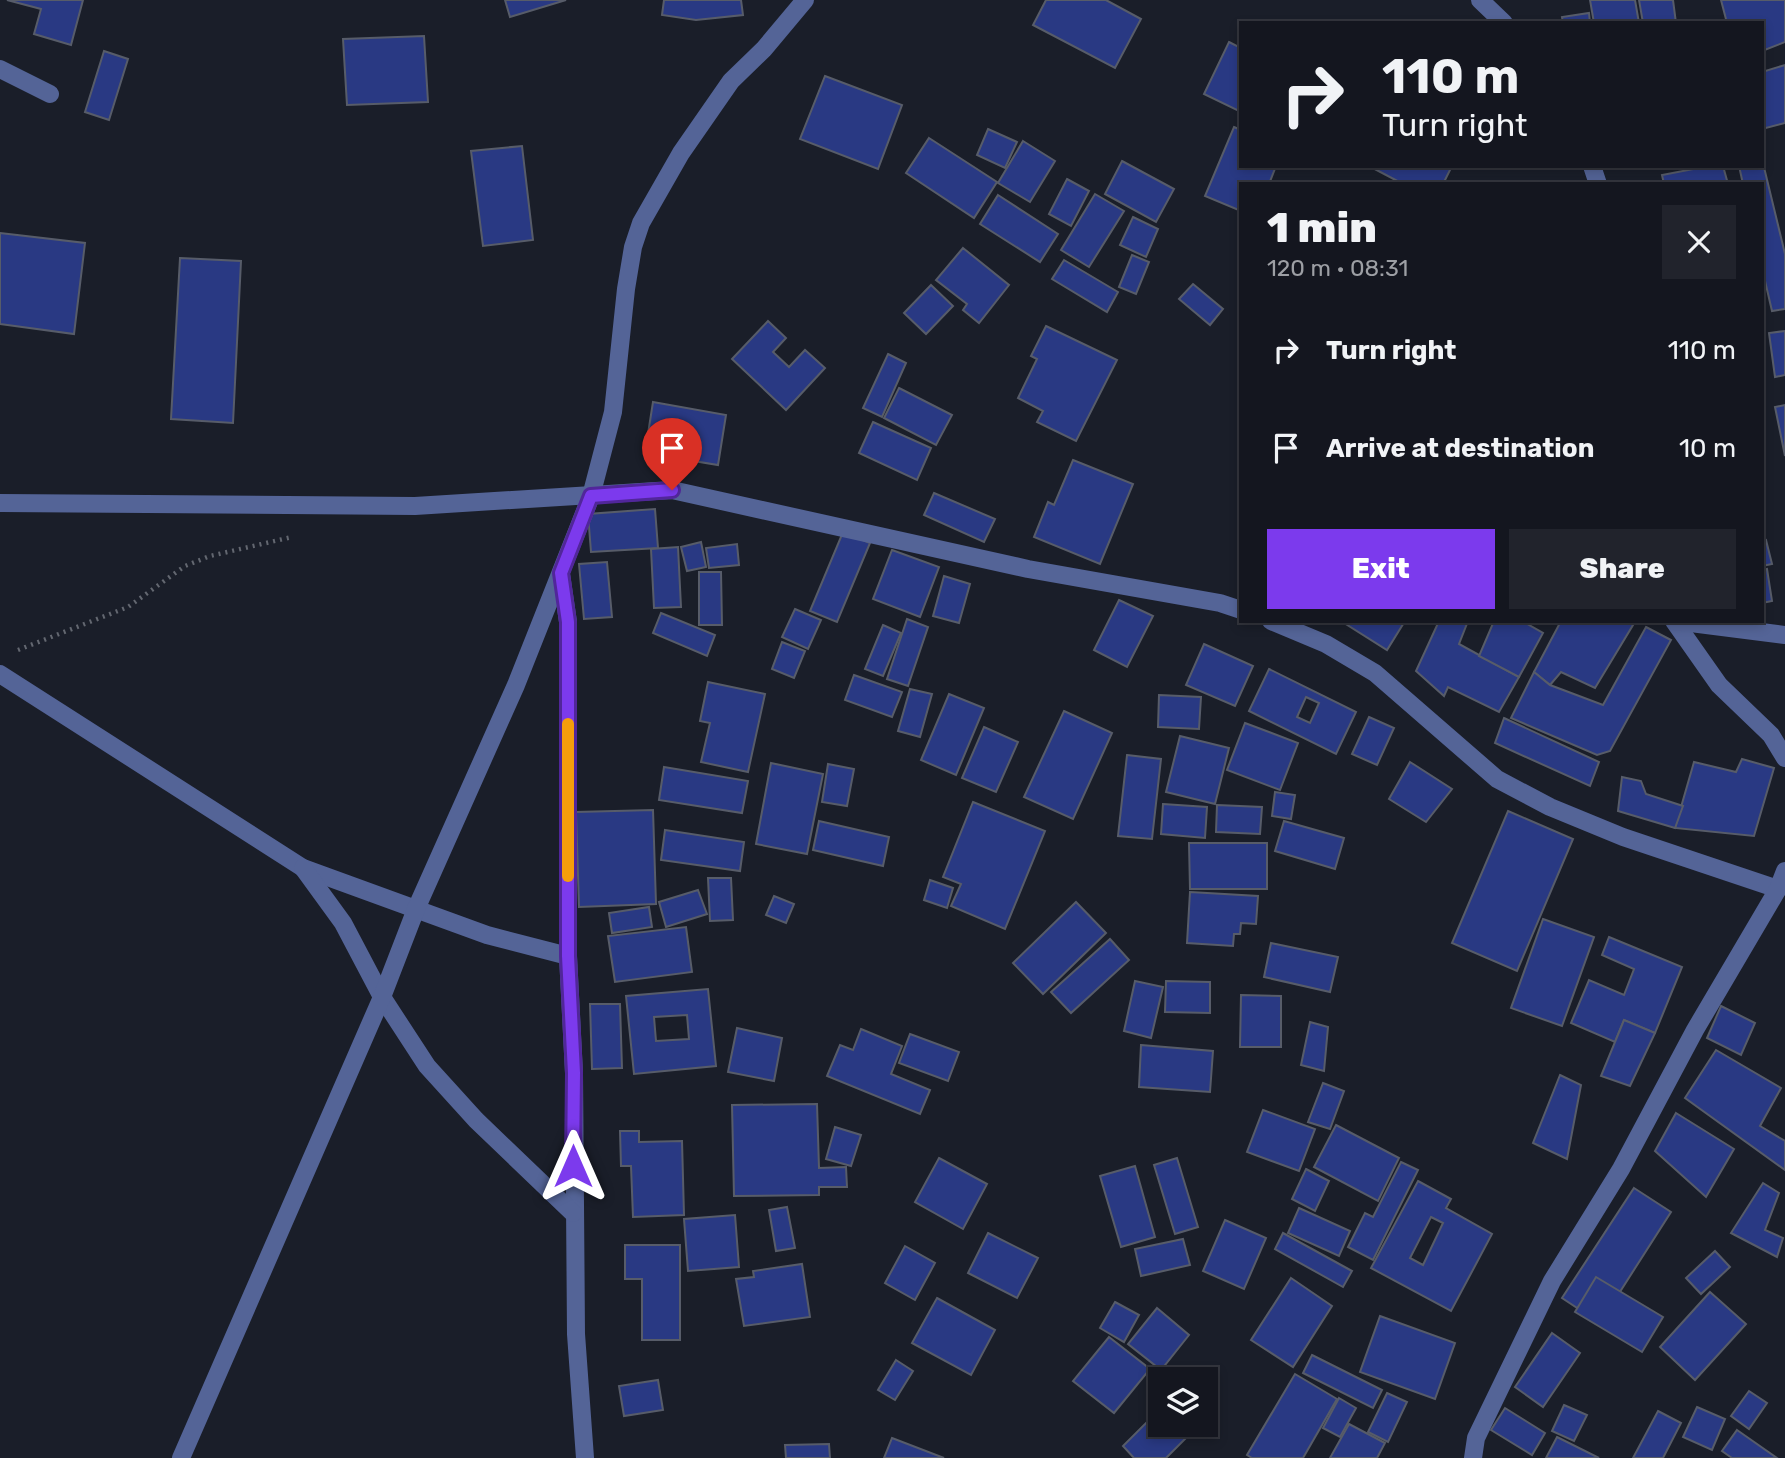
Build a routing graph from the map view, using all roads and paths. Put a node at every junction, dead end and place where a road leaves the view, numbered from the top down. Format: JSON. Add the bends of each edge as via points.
{"nodes":[{"id":1,"x":805,"y":0,"type":"edge"},
{"id":2,"x":1479,"y":0,"type":"edge"},
{"id":3,"x":1502,"y":21,"type":"edge"},
{"id":4,"x":0,"y":69,"type":"edge"},
{"id":5,"x":50,"y":94,"type":"dead end"},
{"id":6,"x":591,"y":496,"type":"junction"},
{"id":7,"x":0,"y":503,"type":"edge"},
{"id":8,"x":295,"y":536,"type":"dead end"},
{"id":9,"x":561,"y":573,"type":"junction"},
{"id":10,"x":1239,"y":609,"type":"edge"},
{"id":11,"x":1276,"y":623,"type":"edge"},
{"id":12,"x":1675,"y":623,"type":"edge"},
{"id":13,"x":1690,"y":623,"type":"edge"},
{"id":14,"x":1785,"y":635,"type":"edge"},
{"id":15,"x":15,"y":651,"type":"dead end"},
{"id":16,"x":0,"y":674,"type":"edge"},
{"id":17,"x":1785,"y":758,"type":"edge"},
{"id":18,"x":303,"y":868,"type":"junction"},
{"id":19,"x":1785,"y":871,"type":"edge"},
{"id":20,"x":1778,"y":889,"type":"junction"},
{"id":21,"x":416,"y":909,"type":"junction"},
{"id":22,"x":568,"y":956,"type":"junction"},
{"id":23,"x":382,"y":997,"type":"junction"},
{"id":24,"x":573,"y":1213,"type":"junction"},
{"id":25,"x":181,"y":1458,"type":"edge"},
{"id":26,"x":585,"y":1458,"type":"edge"},
{"id":27,"x":1474,"y":1458,"type":"edge"}],
"edges":[{"from":1,"to":6,"type":"street","via":[[730,81],[641,223],[626,289],[613,412]]},
{"from":2,"to":3,"type":"street"},
{"from":4,"to":5,"type":"street"},
{"from":6,"to":7,"type":"street","via":[[415,506]]},
{"from":6,"to":9,"type":"street"},
{"from":6,"to":10,"type":"street","via":[[672,490],[1015,566]]},
{"from":8,"to":15,"type":"path","via":[[185,566],[128,607]]},
{"from":9,"to":21,"type":"street"},
{"from":9,"to":22,"type":"street","via":[[568,622]]},
{"from":11,"to":20,"type":"street","via":[[1326,644],[1375,673],[1497,779],[1550,807],[1623,836]]},
{"from":12,"to":17,"type":"street","via":[[1719,685],[1771,735]]},
{"from":13,"to":14,"type":"street"},
{"from":16,"to":18,"type":"street"},
{"from":18,"to":21,"type":"street"},
{"from":18,"to":23,"type":"street","via":[[344,923]]},
{"from":19,"to":20,"type":"street"},
{"from":20,"to":27,"type":"street","via":[[1621,1169],[1552,1281],[1476,1438]]},
{"from":21,"to":22,"type":"street","via":[[487,935]]},
{"from":21,"to":23,"type":"street"},
{"from":22,"to":24,"type":"street","via":[[574,1073]]},
{"from":23,"to":24,"type":"street","via":[[435,1075],[475,1120]]},
{"from":23,"to":25,"type":"street"},
{"from":24,"to":26,"type":"street"}]}
